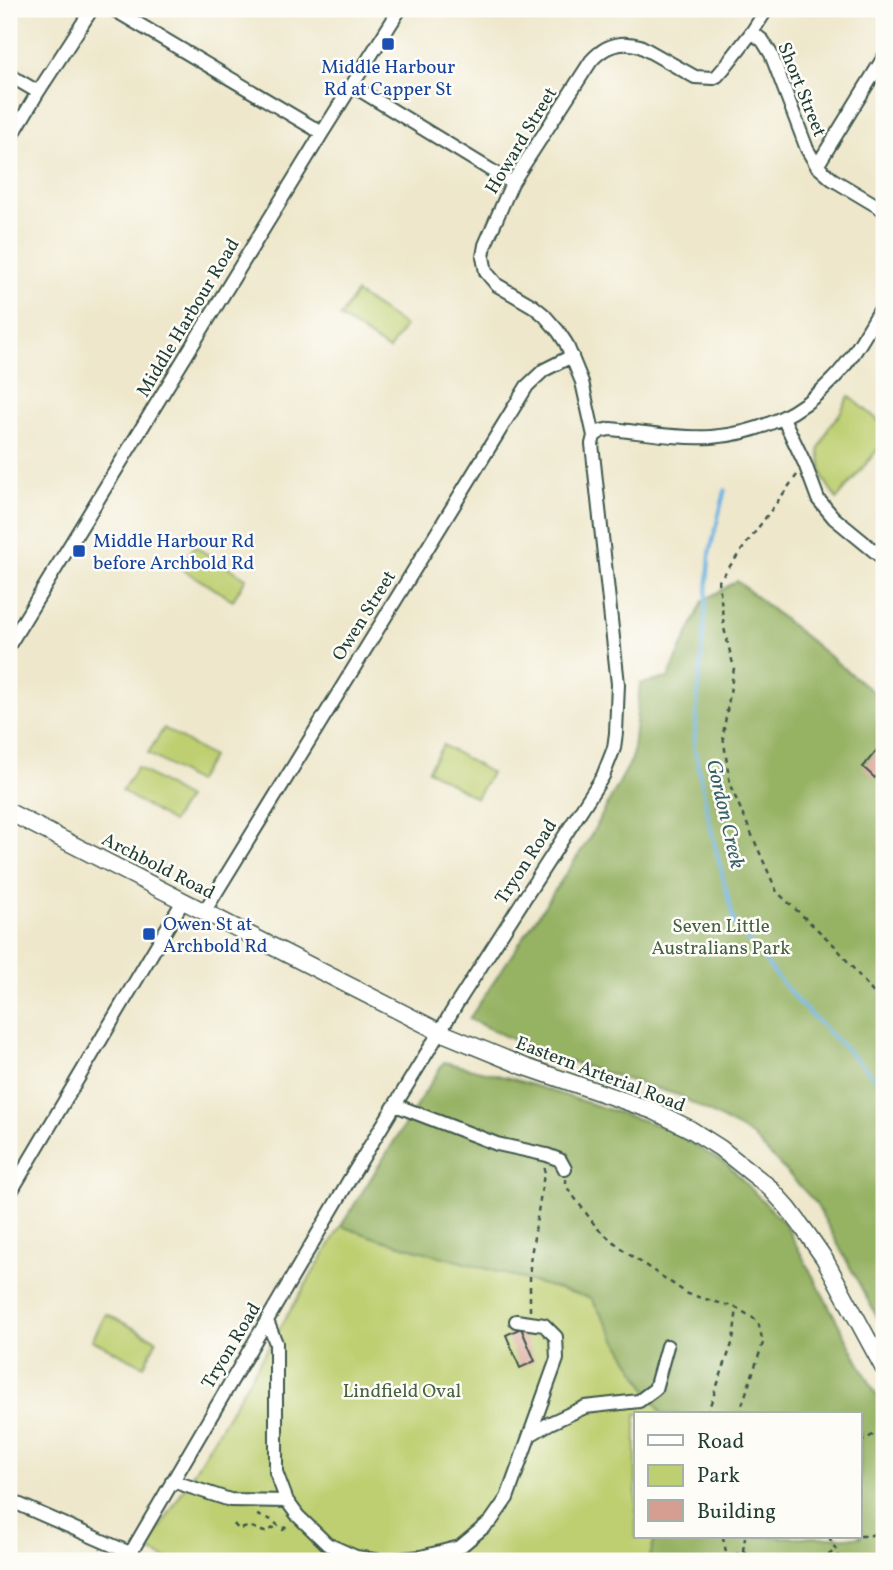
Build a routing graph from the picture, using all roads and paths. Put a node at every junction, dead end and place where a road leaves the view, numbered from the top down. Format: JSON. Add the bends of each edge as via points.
{"nodes":[{"id":1,"x":92,"y":9,"type":"edge"},
{"id":2,"x":113,"y":9,"type":"edge"},
{"id":3,"x":400,"y":9,"type":"edge"},
{"id":4,"x":767,"y":9,"type":"edge"},
{"id":5,"x":752,"y":32,"type":"junction"},
{"id":6,"x":884,"y":57,"type":"edge"},
{"id":7,"x":9,"y":75,"type":"edge"},
{"id":8,"x":353,"y":86,"type":"junction"},
{"id":9,"x":38,"y":92,"type":"junction"},
{"id":10,"x":322,"y":133,"type":"junction"},
{"id":11,"x":9,"y":141,"type":"edge"},
{"id":12,"x":817,"y":166,"type":"junction"},
{"id":13,"x":512,"y":183,"type":"junction"},
{"id":14,"x":884,"y":210,"type":"edge"},
{"id":15,"x":884,"y":304,"type":"edge"},
{"id":16,"x":572,"y":356,"type":"junction"},
{"id":17,"x":783,"y":418,"type":"junction"},
{"id":18,"x":594,"y":436,"type":"junction"},
{"id":19,"x":805,"y":464,"type":"junction"},
{"id":20,"x":884,"y":559,"type":"edge"},
{"id":21,"x":9,"y":646,"type":"edge"},
{"id":22,"x":9,"y":812,"type":"edge"},
{"id":23,"x":183,"y":901,"type":"junction"},
{"id":24,"x":204,"y":912,"type":"junction"},
{"id":25,"x":884,"y":1006,"type":"edge"},
{"id":26,"x":440,"y":1032,"type":"junction"},
{"id":27,"x":395,"y":1105,"type":"junction"},
{"id":28,"x":547,"y":1155,"type":"junction"},
{"id":29,"x":565,"y":1169,"type":"joint"},
{"id":30,"x":9,"y":1195,"type":"edge"},
{"id":31,"x":737,"y":1308,"type":"junction"},
{"id":32,"x":267,"y":1321,"type":"junction"},
{"id":33,"x":516,"y":1321,"type":"dead end"},
{"id":34,"x":530,"y":1323,"type":"junction"},
{"id":35,"x":667,"y":1346,"type":"dead end"},
{"id":36,"x":884,"y":1369,"type":"edge"},
{"id":37,"x":708,"y":1412,"type":"edge"},
{"id":38,"x":740,"y":1412,"type":"edge"},
{"id":39,"x":884,"y":1429,"type":"edge"},
{"id":40,"x":530,"y":1436,"type":"junction"},
{"id":41,"x":862,"y":1442,"type":"edge"},
{"id":42,"x":172,"y":1481,"type":"junction"},
{"id":43,"x":9,"y":1500,"type":"edge"},
{"id":44,"x":287,"y":1501,"type":"junction"},
{"id":45,"x":257,"y":1516,"type":"dead end"},
{"id":46,"x":298,"y":1516,"type":"junction"},
{"id":47,"x":234,"y":1524,"type":"dead end"},
{"id":48,"x":278,"y":1526,"type":"junction"},
{"id":49,"x":884,"y":1530,"type":"edge"},
{"id":50,"x":862,"y":1536,"type":"edge"},
{"id":51,"x":723,"y":1538,"type":"edge"},
{"id":52,"x":745,"y":1538,"type":"edge"},
{"id":53,"x":831,"y":1538,"type":"edge"},
{"id":54,"x":837,"y":1549,"type":"junction"},
{"id":55,"x":743,"y":1551,"type":"junction"},
{"id":56,"x":128,"y":1557,"type":"edge"},
{"id":57,"x":727,"y":1560,"type":"edge"},
{"id":58,"x":382,"y":1561,"type":"edge"},
{"id":59,"x":762,"y":1561,"type":"edge"},
{"id":60,"x":820,"y":1561,"type":"edge"},
{"id":61,"x":842,"y":1561,"type":"edge"}],
"edges":[{"from":1,"to":9,"type":"street"},
{"from":2,"to":10,"type":"street"},
{"from":3,"to":8,"type":"street","name":"Middle Harbour Road"},
{"from":4,"to":5,"type":"street","name":"Howard Street"},
{"from":5,"to":12,"type":"street","name":"Short Street","via":[[771,54]]},
{"from":5,"to":13,"type":"street","name":"Howard Street","via":[[721,72],[707,78],[695,77],[633,44],[602,50]]},
{"from":6,"to":12,"type":"street"},
{"from":7,"to":9,"type":"street"},
{"from":8,"to":10,"type":"street","name":"Middle Harbour Road"},
{"from":8,"to":13,"type":"street"},
{"from":9,"to":11,"type":"street"},
{"from":10,"to":21,"type":"street","name":"Middle Harbour Road"},
{"from":12,"to":14,"type":"street","name":"Short Street"},
{"from":13,"to":16,"type":"street","name":"Howard Street","via":[[485,245],[483,265],[497,285],[551,321]]},
{"from":15,"to":17,"type":"street","via":[[834,379]]},
{"from":16,"to":18,"type":"street","name":"Howard Street"},
{"from":16,"to":24,"type":"street","name":"Owen Street","via":[[544,370],[527,386]]},
{"from":17,"to":18,"type":"street","via":[[711,437],[610,429]]},
{"from":17,"to":19,"type":"street"},
{"from":18,"to":26,"type":"street","name":"Tryon Road","via":[[618,684],[614,748],[603,776]]},
{"from":19,"to":20,"type":"street","via":[[826,509]]},
{"from":19,"to":25,"type":"path","via":[[719,580],[734,668],[723,734],[730,785],[777,892],[835,946]]},
{"from":22,"to":23,"type":"main road","name":"Archbold Road"},
{"from":23,"to":24,"type":"main road","name":"Archbold Road"},
{"from":23,"to":30,"type":"street"},
{"from":24,"to":26,"type":"main road","name":"Archbold Road"},
{"from":26,"to":27,"type":"street","name":"Tryon Road"},
{"from":26,"to":36,"type":"main road","name":"Eastern Arterial Road","via":[[654,1111],[720,1147],[769,1187],[800,1224],[824,1258]]},
{"from":27,"to":28,"type":"street","via":[[497,1144]]},
{"from":27,"to":32,"type":"street","name":"Tryon Road"},
{"from":28,"to":29,"type":"street","via":[[560,1160]]},
{"from":28,"to":34,"type":"path","via":[[530,1262]]},
{"from":29,"to":31,"type":"path","via":[[566,1186],[597,1228],[688,1294]]},
{"from":31,"to":37,"type":"path","via":[[733,1342]]},
{"from":31,"to":38,"type":"path","via":[[758,1321],[762,1343]]},
{"from":32,"to":42,"type":"street","name":"Tryon Road"},
{"from":32,"to":44,"type":"street","via":[[276,1343],[276,1472]]},
{"from":33,"to":34,"type":"street"},
{"from":34,"to":40,"type":"street","via":[[544,1325],[556,1337],[557,1359]]},
{"from":35,"to":40,"type":"street","via":[[655,1389],[639,1401],[585,1407]]},
{"from":39,"to":41,"type":"path"},
{"from":40,"to":58,"type":"street","via":[[508,1498],[491,1521],[460,1547]]},
{"from":42,"to":44,"type":"street","via":[[229,1500]]},
{"from":42,"to":56,"type":"street","name":"Tryon Road"},
{"from":43,"to":56,"type":"street"},
{"from":44,"to":46,"type":"street"},
{"from":45,"to":48,"type":"path"},
{"from":46,"to":48,"type":"path","via":[[282,1530]]},
{"from":46,"to":58,"type":"street","via":[[327,1544],[356,1557]]},
{"from":47,"to":48,"type":"path","via":[[265,1532]]},
{"from":49,"to":50,"type":"path"},
{"from":51,"to":57,"type":"path"},
{"from":52,"to":55,"type":"path"},
{"from":53,"to":54,"type":"path"},
{"from":54,"to":60,"type":"path"},
{"from":54,"to":61,"type":"path"},
{"from":55,"to":57,"type":"path"},
{"from":55,"to":59,"type":"path"}]}
